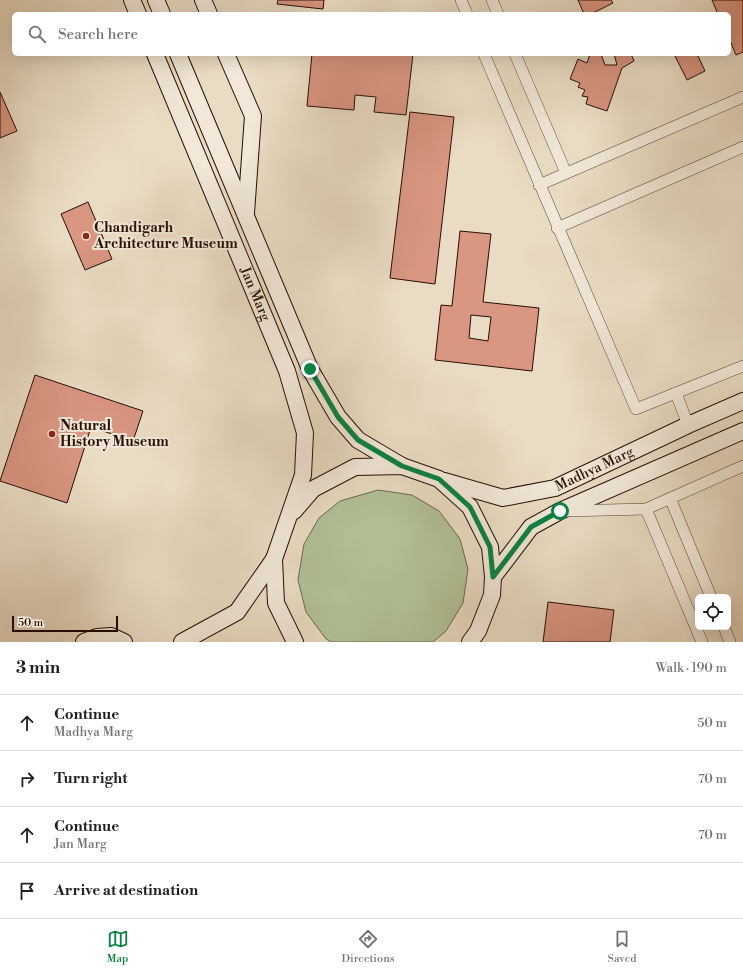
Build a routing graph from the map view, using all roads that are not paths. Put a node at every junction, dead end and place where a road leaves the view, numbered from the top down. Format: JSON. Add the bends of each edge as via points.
{"nodes":[{"id":1,"x":132,"y":0,"type":"edge"},
{"id":2,"x":156,"y":0,"type":"edge"},
{"id":3,"x":203,"y":0,"type":"edge"},
{"id":4,"x":461,"y":0,"type":"edge"},
{"id":5,"x":492,"y":0,"type":"edge"},
{"id":6,"x":137,"y":12,"type":"edge"},
{"id":7,"x":161,"y":12,"type":"edge"},
{"id":8,"x":208,"y":12,"type":"edge"},
{"id":9,"x":466,"y":12,"type":"edge"},
{"id":10,"x":497,"y":12,"type":"edge"},
{"id":11,"x":156,"y":56,"type":"edge"},
{"id":12,"x":179,"y":56,"type":"edge"},
{"id":13,"x":227,"y":56,"type":"edge"},
{"id":14,"x":485,"y":56,"type":"edge"},
{"id":15,"x":516,"y":56,"type":"edge"},
{"id":16,"x":743,"y":97,"type":"edge"},
{"id":17,"x":743,"y":147,"type":"edge"},
{"id":18,"x":566,"y":173,"type":"junction"},
{"id":19,"x":539,"y":185,"type":"junction"},
{"id":20,"x":246,"y":216,"type":"junction"},
{"id":21,"x":558,"y":228,"type":"junction"},
{"id":22,"x":743,"y":366,"type":"edge"},
{"id":23,"x":676,"y":393,"type":"junction"},
{"id":24,"x":743,"y":401,"type":"edge"},
{"id":25,"x":688,"y":425,"type":"junction"},
{"id":26,"x":743,"y":431,"type":"edge"},
{"id":27,"x":402,"y":466,"type":"junction"},
{"id":28,"x":743,"y":466,"type":"edge"},
{"id":29,"x":439,"y":479,"type":"junction"},
{"id":30,"x":670,"y":498,"type":"junction"},
{"id":31,"x":646,"y":508,"type":"junction"},
{"id":32,"x":560,"y":511,"type":"junction"},
{"id":33,"x":288,"y":518,"type":"junction"},
{"id":34,"x":274,"y":558,"type":"junction"},
{"id":35,"x":493,"y":577,"type":"junction"},
{"id":36,"x":711,"y":594,"type":"edge"},
{"id":37,"x":725,"y":630,"type":"edge"},
{"id":38,"x":84,"y":642,"type":"edge"},
{"id":39,"x":124,"y":642,"type":"edge"},
{"id":40,"x":182,"y":642,"type":"edge"},
{"id":41,"x":295,"y":642,"type":"edge"},
{"id":42,"x":470,"y":642,"type":"edge"},
{"id":43,"x":702,"y":642,"type":"edge"},
{"id":44,"x":730,"y":642,"type":"edge"}],
"edges":[{"from":1,"to":6,"type":"main road"},
{"from":2,"to":7,"type":"main road"},
{"from":3,"to":8,"type":"main road"},
{"from":4,"to":9,"type":"street"},
{"from":5,"to":10,"type":"street"},
{"from":11,"to":33,"type":"main road","name":"Jan Marg","via":[[287,371],[305,433],[304,475]]},
{"from":12,"to":20,"type":"main road","name":"Jan Marg"},
{"from":13,"to":20,"type":"main road","via":[[253,116]]},
{"from":14,"to":19,"type":"street"},
{"from":15,"to":18,"type":"street"},
{"from":16,"to":18,"type":"street"},
{"from":17,"to":21,"type":"street"},
{"from":18,"to":19,"type":"street"},
{"from":19,"to":21,"type":"street"},
{"from":20,"to":27,"type":"main road","name":"Jan Marg","via":[[310,369],[338,417],[358,440]]},
{"from":21,"to":23,"type":"street","via":[[636,408]]},
{"from":22,"to":23,"type":"street"},
{"from":23,"to":25,"type":"street"},
{"from":24,"to":25,"type":"main road","name":"Madhya Marg"},
{"from":25,"to":29,"type":"main road","name":"Madhya Marg","via":[[555,488],[503,498]]},
{"from":26,"to":32,"type":"main road","name":"Madhya Marg"},
{"from":27,"to":29,"type":"main road","name":"Madhya Marg"},
{"from":27,"to":33,"type":"main road","via":[[355,467],[313,489]]},
{"from":28,"to":30,"type":"street"},
{"from":29,"to":35,"type":"main road","via":[[470,507],[490,547]]},
{"from":30,"to":31,"type":"street"},
{"from":30,"to":36,"type":"street"},
{"from":31,"to":32,"type":"street"},
{"from":31,"to":43,"type":"street"},
{"from":32,"to":35,"type":"main road","name":"Madhya Marg","via":[[531,527]]},
{"from":33,"to":34,"type":"main road","name":"Jan Marg"},
{"from":34,"to":40,"type":"main road","via":[[237,612]]},
{"from":34,"to":41,"type":"main road","via":[[276,603]]},
{"from":35,"to":42,"type":"main road","via":[[492,595],[478,631]]},
{"from":37,"to":44,"type":"street"},
{"from":38,"to":39,"type":"main road","via":[[97,637],[111,636]]}]}
